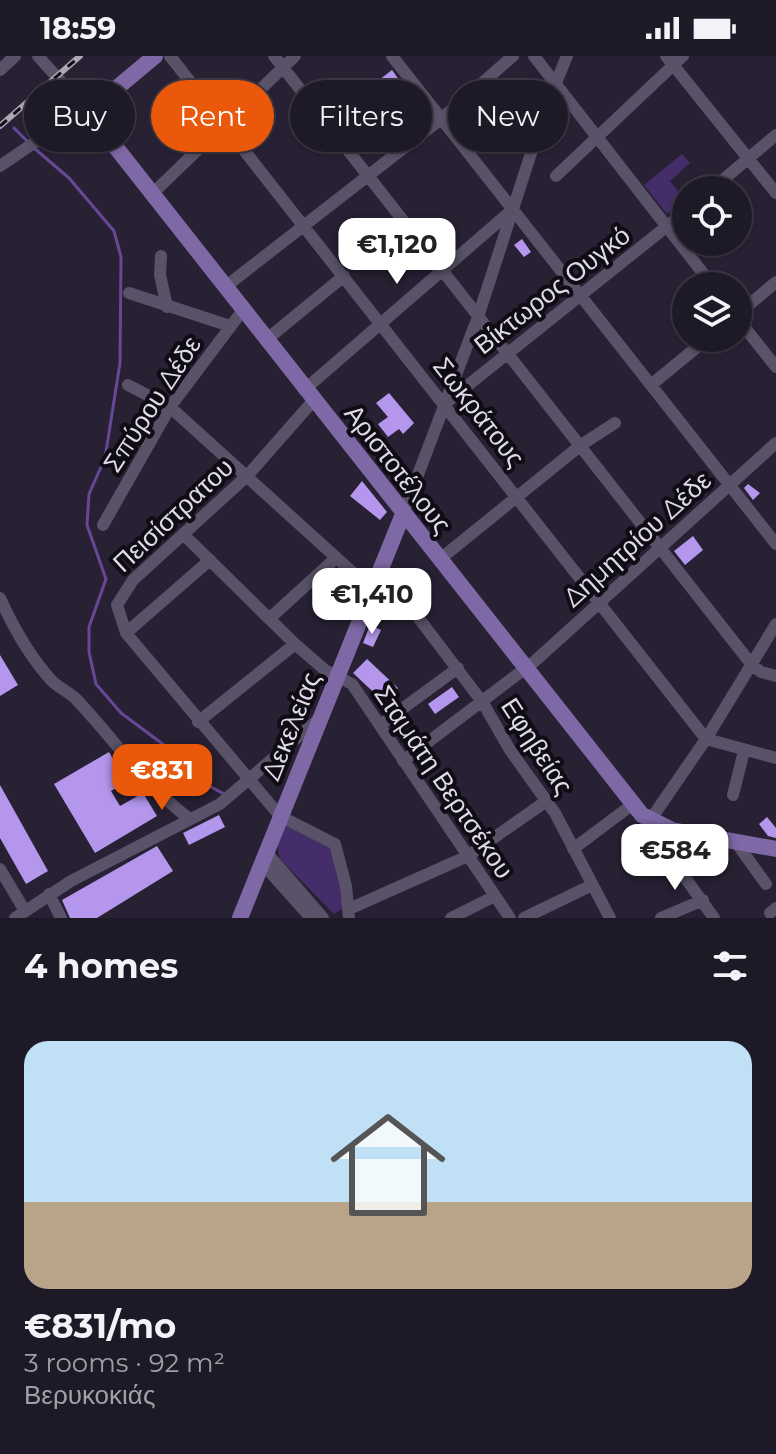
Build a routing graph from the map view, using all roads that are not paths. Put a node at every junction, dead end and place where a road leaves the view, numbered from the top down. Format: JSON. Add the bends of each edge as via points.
{"nodes":[{"id":1,"x":15,"y":56,"type":"edge"},
{"id":2,"x":38,"y":56,"type":"edge"},
{"id":3,"x":48,"y":56,"type":"edge"},
{"id":4,"x":155,"y":56,"type":"edge"},
{"id":5,"x":170,"y":56,"type":"edge"},
{"id":6,"x":274,"y":56,"type":"edge"},
{"id":7,"x":295,"y":56,"type":"edge"},
{"id":8,"x":392,"y":56,"type":"edge"},
{"id":9,"x":513,"y":56,"type":"edge"},
{"id":10,"x":534,"y":56,"type":"edge"},
{"id":11,"x":567,"y":56,"type":"edge"},
{"id":12,"x":674,"y":59,"type":"edge"},
{"id":13,"x":283,"y":67,"type":"junction"},
{"id":14,"x":0,"y":70,"type":"edge"},
{"id":15,"x":59,"y":80,"type":"edge"},
{"id":16,"x":65,"y":80,"type":"edge"},
{"id":17,"x":126,"y":80,"type":"edge"},
{"id":18,"x":189,"y":80,"type":"edge"},
{"id":19,"x":270,"y":80,"type":"edge"},
{"id":20,"x":552,"y":80,"type":"edge"},
{"id":21,"x":557,"y":80,"type":"edge"},
{"id":22,"x":568,"y":100,"type":"edge"},
{"id":23,"x":441,"y":119,"type":"junction"},
{"id":24,"x":596,"y":135,"type":"junction"},
{"id":25,"x":776,"y":135,"type":"edge"},
{"id":26,"x":24,"y":150,"type":"edge"},
{"id":27,"x":119,"y":152,"type":"edge"},
{"id":28,"x":196,"y":152,"type":"edge"},
{"id":29,"x":247,"y":152,"type":"edge"},
{"id":30,"x":532,"y":152,"type":"edge"},
{"id":31,"x":748,"y":159,"type":"junction"},
{"id":32,"x":0,"y":166,"type":"edge"},
{"id":33,"x":368,"y":176,"type":"junction"},
{"id":34,"x":556,"y":176,"type":"dead end"},
{"id":35,"x":728,"y":176,"type":"edge"},
{"id":36,"x":776,"y":193,"type":"edge"},
{"id":37,"x":152,"y":194,"type":"junction"},
{"id":38,"x":512,"y":210,"type":"junction"},
{"id":39,"x":672,"y":223,"type":"edge"},
{"id":40,"x":305,"y":225,"type":"junction"},
{"id":41,"x":668,"y":226,"type":"junction"},
{"id":42,"x":161,"y":256,"type":"dead end"},
{"id":43,"x":442,"y":271,"type":"junction"},
{"id":44,"x":702,"y":272,"type":"edge"},
{"id":45,"x":344,"y":276,"type":"junction"},
{"id":46,"x":776,"y":282,"type":"edge"},
{"id":47,"x":225,"y":287,"type":"junction"},
{"id":48,"x":129,"y":293,"type":"dead end"},
{"id":49,"x":580,"y":296,"type":"junction"},
{"id":50,"x":752,"y":303,"type":"edge"},
{"id":51,"x":167,"y":307,"type":"junction"},
{"id":52,"x":243,"y":310,"type":"junction"},
{"id":53,"x":478,"y":317,"type":"junction"},
{"id":54,"x":381,"y":323,"type":"junction"},
{"id":55,"x":230,"y":326,"type":"junction"},
{"id":56,"x":752,"y":335,"type":"edge"},
{"id":57,"x":266,"y":340,"type":"junction"},
{"id":58,"x":691,"y":352,"type":"edge"},
{"id":59,"x":508,"y":353,"type":"junction"},
{"id":60,"x":776,"y":367,"type":"edge"},
{"id":61,"x":455,"y":378,"type":"junction"},
{"id":62,"x":128,"y":385,"type":"dead end"},
{"id":63,"x":651,"y":385,"type":"junction"},
{"id":64,"x":466,"y":387,"type":"junction"},
{"id":65,"x":309,"y":395,"type":"junction"},
{"id":66,"x":445,"y":404,"type":"junction"},
{"id":67,"x":170,"y":407,"type":"junction"},
{"id":68,"x":615,"y":423,"type":"dead end"},
{"id":69,"x":776,"y":443,"type":"edge"},
{"id":70,"x":581,"y":445,"type":"junction"},
{"id":71,"x":247,"y":476,"type":"junction"},
{"id":72,"x":730,"y":485,"type":"junction"},
{"id":73,"x":517,"y":496,"type":"junction"},
{"id":74,"x":403,"y":514,"type":"junction"},
{"id":75,"x":103,"y":525,"type":"dead end"},
{"id":76,"x":183,"y":534,"type":"junction"},
{"id":77,"x":776,"y":544,"type":"edge"},
{"id":78,"x":660,"y":548,"type":"junction"},
{"id":79,"x":336,"y":558,"type":"junction"},
{"id":80,"x":210,"y":560,"type":"junction"},
{"id":81,"x":439,"y":560,"type":"junction"},
{"id":82,"x":372,"y":590,"type":"junction"},
{"id":83,"x":0,"y":598,"type":"edge"},
{"id":84,"x":601,"y":602,"type":"junction"},
{"id":85,"x":411,"y":608,"type":"dead end"},
{"id":86,"x":270,"y":618,"type":"junction"},
{"id":87,"x":776,"y":624,"type":"edge"},
{"id":88,"x":126,"y":633,"type":"junction"},
{"id":89,"x":295,"y":644,"type":"junction"},
{"id":90,"x":752,"y":665,"type":"junction"},
{"id":91,"x":527,"y":667,"type":"junction"},
{"id":92,"x":458,"y":668,"type":"junction"},
{"id":93,"x":337,"y":676,"type":"junction"},
{"id":94,"x":776,"y":676,"type":"edge"},
{"id":95,"x":483,"y":703,"type":"junction"},
{"id":96,"x":320,"y":718,"type":"junction"},
{"id":97,"x":198,"y":722,"type":"junction"},
{"id":98,"x":380,"y":725,"type":"junction"},
{"id":99,"x":706,"y":739,"type":"junction"},
{"id":100,"x":744,"y":751,"type":"junction"},
{"id":101,"x":776,"y":758,"type":"edge"},
{"id":102,"x":403,"y":761,"type":"junction"},
{"id":103,"x":247,"y":780,"type":"junction"},
{"id":104,"x":733,"y":795,"type":"dead end"},
{"id":105,"x":545,"y":802,"type":"junction"},
{"id":106,"x":633,"y":804,"type":"junction"},
{"id":107,"x":280,"y":816,"type":"junction"},
{"id":108,"x":190,"y":819,"type":"junction"},
{"id":109,"x":651,"y":819,"type":"junction"},
{"id":110,"x":735,"y":841,"type":"junction"},
{"id":111,"x":573,"y":849,"type":"junction"},
{"id":112,"x":776,"y":849,"type":"edge"},
{"id":113,"x":468,"y":856,"type":"junction"},
{"id":114,"x":264,"y":858,"type":"junction"},
{"id":115,"x":0,"y":869,"type":"edge"},
{"id":116,"x":766,"y":884,"type":"dead end"},
{"id":117,"x":590,"y":886,"type":"junction"},
{"id":118,"x":49,"y":894,"type":"junction"},
{"id":119,"x":495,"y":896,"type":"junction"},
{"id":120,"x":703,"y":900,"type":"junction"},
{"id":121,"x":20,"y":914,"type":"edge"},
{"id":122,"x":349,"y":914,"type":"edge"},
{"id":123,"x":61,"y":918,"type":"edge"},
{"id":124,"x":240,"y":918,"type":"edge"},
{"id":125,"x":311,"y":918,"type":"edge"},
{"id":126,"x":323,"y":918,"type":"edge"},
{"id":127,"x":451,"y":918,"type":"edge"},
{"id":128,"x":510,"y":918,"type":"edge"},
{"id":129,"x":524,"y":918,"type":"edge"},
{"id":130,"x":610,"y":918,"type":"edge"},
{"id":131,"x":661,"y":918,"type":"edge"},
{"id":132,"x":714,"y":918,"type":"edge"}],
"edges":[{"from":1,"to":14,"type":"street"},
{"from":2,"to":15,"type":"street"},
{"from":3,"to":16,"type":"street"},
{"from":4,"to":17,"type":"main road"},
{"from":5,"to":18,"type":"street","name":"Σωκράτους"},
{"from":6,"to":13,"type":"street"},
{"from":7,"to":13,"type":"street"},
{"from":8,"to":23,"type":"street"},
{"from":9,"to":23,"type":"street"},
{"from":10,"to":20,"type":"street"},
{"from":11,"to":21,"type":"street","name":"Δεκελείας"},
{"from":12,"to":24,"type":"street"},
{"from":12,"to":31,"type":"street"},
{"from":13,"to":19,"type":"street"},
{"from":13,"to":33,"type":"street"},
{"from":22,"to":24,"type":"street"},
{"from":23,"to":33,"type":"street"},
{"from":23,"to":38,"type":"street"},
{"from":24,"to":34,"type":"street"},
{"from":24,"to":41,"type":"street"},
{"from":25,"to":31,"type":"street"},
{"from":26,"to":32,"type":"street"},
{"from":27,"to":37,"type":"main road","name":"Αριστοτέλους"},
{"from":28,"to":37,"type":"street"},
{"from":29,"to":40,"type":"street","name":"Σωκράτους"},
{"from":30,"to":38,"type":"street","name":"Δεκελείας"},
{"from":31,"to":35,"type":"street"},
{"from":31,"to":36,"type":"street"},
{"from":33,"to":40,"type":"street"},
{"from":33,"to":43,"type":"street"},
{"from":37,"to":47,"type":"main road","name":"Αριστοτέλους"},
{"from":38,"to":43,"type":"street","name":"Πεισίστρατου"},
{"from":38,"to":49,"type":"street"},
{"from":38,"to":53,"type":"street","name":"Δεκελείας"},
{"from":39,"to":41,"type":"street","name":"Βίκτωρος Ουγκό"},
{"from":40,"to":45,"type":"street","name":"Σωκράτους"},
{"from":40,"to":47,"type":"street"},
{"from":41,"to":44,"type":"street"},
{"from":41,"to":49,"type":"street","name":"Βίκτωρος Ουγκό"},
{"from":42,"to":51,"type":"street"},
{"from":43,"to":53,"type":"street"},
{"from":43,"to":54,"type":"street","name":"Πεισίστρατου"},
{"from":45,"to":54,"type":"street","name":"Σωκράτους"},
{"from":45,"to":57,"type":"street"},
{"from":46,"to":50,"type":"street"},
{"from":47,"to":52,"type":"main road","name":"Αριστοτέλους"},
{"from":48,"to":51,"type":"street"},
{"from":49,"to":59,"type":"street","name":"Βίκτωρος Ουγκό"},
{"from":49,"to":63,"type":"street"},
{"from":51,"to":55,"type":"street"},
{"from":52,"to":55,"type":"street","name":"Σπύρου Δέδε"},
{"from":52,"to":57,"type":"main road","name":"Αριστοτέλους"},
{"from":53,"to":59,"type":"street"},
{"from":53,"to":61,"type":"street","name":"Δεκελείας"},
{"from":54,"to":65,"type":"street","name":"Πεισίστρατου"},
{"from":54,"to":66,"type":"street","name":"Σωκράτους"},
{"from":55,"to":67,"type":"street","name":"Σπύρου Δέδε"},
{"from":56,"to":60,"type":"street"},
{"from":57,"to":65,"type":"main road","name":"Αριστοτέλους"},
{"from":58,"to":63,"type":"street"},
{"from":59,"to":64,"type":"street","name":"Βίκτωρος Ουγκό"},
{"from":59,"to":70,"type":"street"},
{"from":61,"to":64,"type":"street"},
{"from":61,"to":66,"type":"street","name":"Δεκελείας"},
{"from":62,"to":67,"type":"street"},
{"from":63,"to":72,"type":"street"},
{"from":64,"to":66,"type":"street","name":"Βίκτωρος Ουγκό"},
{"from":65,"to":71,"type":"street","name":"Πεισίστρατου"},
{"from":65,"to":74,"type":"main road","name":"Αριστοτέλους"},
{"from":66,"to":73,"type":"street","name":"Σωκράτους"},
{"from":66,"to":74,"type":"street","name":"Δεκελείας"},
{"from":67,"to":71,"type":"street"},
{"from":67,"to":75,"type":"street","name":"Σπύρου Δέδε"},
{"from":68,"to":70,"type":"street"},
{"from":69,"to":72,"type":"street","name":"Δημητρίου Δέδε"},
{"from":70,"to":73,"type":"street"},
{"from":70,"to":78,"type":"street"},
{"from":71,"to":76,"type":"street","name":"Πεισίστρατου"},
{"from":71,"to":79,"type":"street"},
{"from":72,"to":77,"type":"street"},
{"from":72,"to":78,"type":"street","name":"Δημητρίου Δέδε"},
{"from":73,"to":81,"type":"street"},
{"from":73,"to":84,"type":"street","name":"Σωκράτους"},
{"from":74,"to":81,"type":"main road","name":"Αριστοτέλους"},
{"from":74,"to":82,"type":"main road","name":"Δεκελείας"},
{"from":76,"to":80,"type":"street","name":"Σταμάτη Βερτσέκου"},
{"from":76,"to":88,"type":"street","name":"Πεισίστρατου","via":[[120,596],[117,605]]},
{"from":78,"to":84,"type":"street","name":"Δημητρίου Δέδε"},
{"from":78,"to":90,"type":"street"},
{"from":79,"to":82,"type":"street"},
{"from":79,"to":86,"type":"street"},
{"from":80,"to":86,"type":"street","name":"Σταμάτη Βερτσέκου"},
{"from":80,"to":88,"type":"street"},
{"from":81,"to":91,"type":"main road","name":"Αριστοτέλους"},
{"from":82,"to":93,"type":"main road","name":"Δεκελείας"},
{"from":83,"to":108,"type":"street","via":[[35,662],[74,697],[147,783]]},
{"from":84,"to":91,"type":"street","name":"Δημητρίου Δέδε"},
{"from":84,"to":99,"type":"street","name":"Σωκράτους"},
{"from":85,"to":92,"type":"street","name":"Εφηβείας"},
{"from":86,"to":89,"type":"street","name":"Σταμάτη Βερτσέκου"},
{"from":87,"to":90,"type":"street"},
{"from":88,"to":97,"type":"street"},
{"from":89,"to":93,"type":"street","name":"Σταμάτη Βερτσέκου"},
{"from":89,"to":97,"type":"street"},
{"from":90,"to":94,"type":"street"},
{"from":90,"to":99,"type":"street"},
{"from":91,"to":95,"type":"street","name":"Δημητρίου Δέδε"},
{"from":91,"to":106,"type":"main road","name":"Αριστοτέλους"},
{"from":92,"to":95,"type":"street","name":"Εφηβείας"},
{"from":92,"to":98,"type":"street"},
{"from":93,"to":96,"type":"main road","name":"Δεκελείας"},
{"from":93,"to":98,"type":"street","name":"Σταμάτη Βερτσέκου","via":[[352,684]]},
{"from":95,"to":102,"type":"street","name":"Δημητρίου Δέδε"},
{"from":95,"to":105,"type":"street","name":"Εφηβείας"},
{"from":96,"to":103,"type":"street"},
{"from":96,"to":107,"type":"main road","name":"Δεκελείας"},
{"from":97,"to":103,"type":"street"},
{"from":98,"to":102,"type":"street","name":"Σταμάτη Βερτσέκου"},
{"from":99,"to":100,"type":"street"},
{"from":99,"to":109,"type":"street"},
{"from":100,"to":101,"type":"street"},
{"from":100,"to":104,"type":"street"},
{"from":102,"to":113,"type":"street","name":"Σταμάτη Βερτσέκου"},
{"from":103,"to":107,"type":"street"},
{"from":103,"to":108,"type":"street","via":[[220,804]]},
{"from":105,"to":111,"type":"street","name":"Εφηβείας"},
{"from":105,"to":113,"type":"street"},
{"from":106,"to":109,"type":"main road","name":"Αριστοτέλους"},
{"from":106,"to":111,"type":"street"},
{"from":107,"to":114,"type":"main road","name":"Δεκελείας"},
{"from":107,"to":122,"type":"street","via":[[335,844]]},
{"from":108,"to":118,"type":"street"},
{"from":109,"to":110,"type":"main road","name":"Αριστοτέλους","via":[[672,830]]},
{"from":109,"to":120,"type":"street","via":[[671,858]]},
{"from":110,"to":112,"type":"main road","name":"Αριστοτέλους"},
{"from":110,"to":116,"type":"street"},
{"from":111,"to":117,"type":"street","name":"Εφηβείας"},
{"from":113,"to":119,"type":"street","name":"Σταμάτη Βερτσέκου"},
{"from":113,"to":122,"type":"street"},
{"from":114,"to":124,"type":"main road","name":"Δεκελείας"},
{"from":114,"to":125,"type":"street"},
{"from":114,"to":126,"type":"street"},
{"from":115,"to":121,"type":"street"},
{"from":117,"to":129,"type":"street"},
{"from":117,"to":130,"type":"street","name":"Εφηβείας"},
{"from":118,"to":121,"type":"street"},
{"from":118,"to":123,"type":"street"},
{"from":119,"to":127,"type":"street"},
{"from":119,"to":128,"type":"street","name":"Σταμάτη Βερτσέκου"},
{"from":120,"to":131,"type":"street"},
{"from":120,"to":132,"type":"street"}]}
